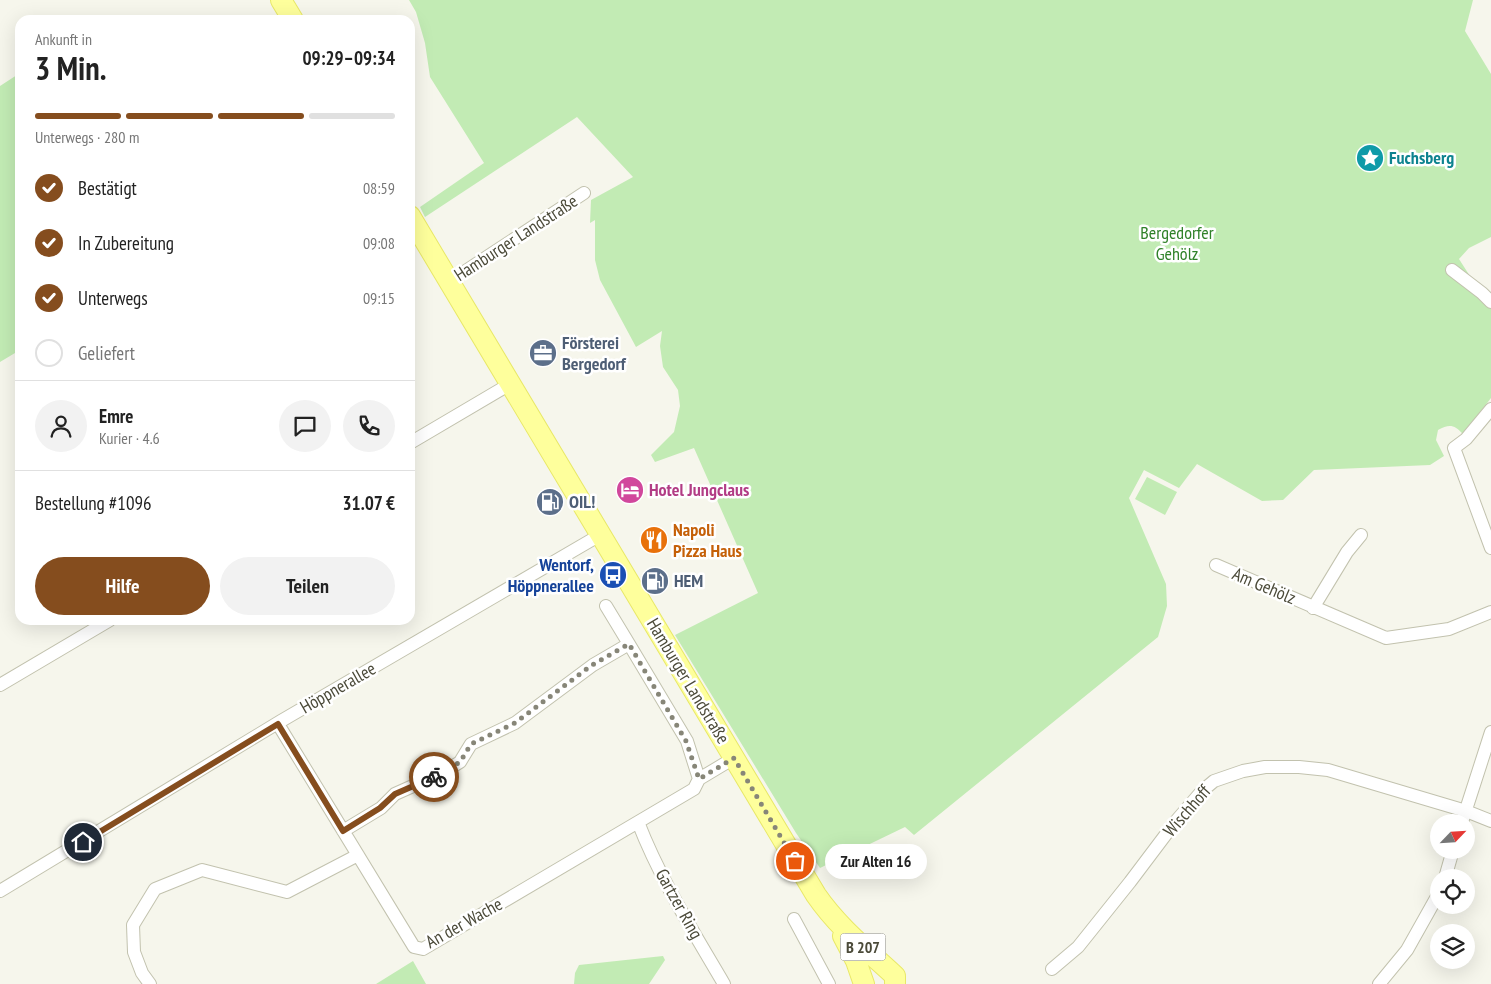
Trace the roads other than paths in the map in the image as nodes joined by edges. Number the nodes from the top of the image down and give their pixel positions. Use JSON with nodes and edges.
{"nodes":[{"id":1,"x":281,"y":0,"type":"edge"},
{"id":2,"x":290,"y":15,"type":"edge"},
{"id":3,"x":584,"y":194,"type":"dead end"},
{"id":4,"x":415,"y":224,"type":"edge"},
{"id":5,"x":1452,"y":270,"type":"dead end"},
{"id":6,"x":449,"y":282,"type":"junction"},
{"id":7,"x":1491,"y":302,"type":"edge"},
{"id":8,"x":510,"y":384,"type":"junction"},
{"id":9,"x":1491,"y":409,"type":"edge"},
{"id":10,"x":415,"y":440,"type":"edge"},
{"id":11,"x":600,"y":535,"type":"junction"},
{"id":12,"x":1361,"y":535,"type":"dead end"},
{"id":13,"x":1491,"y":548,"type":"edge"},
{"id":14,"x":1216,"y":565,"type":"dead end"},
{"id":15,"x":606,"y":606,"type":"dead end"},
{"id":16,"x":1313,"y":608,"type":"junction"},
{"id":17,"x":1491,"y":612,"type":"edge"},
{"id":18,"x":102,"y":625,"type":"edge"},
{"id":19,"x":629,"y":644,"type":"junction"},
{"id":20,"x":0,"y":685,"type":"edge"},
{"id":21,"x":278,"y":724,"type":"junction"},
{"id":22,"x":1491,"y":732,"type":"edge"},
{"id":23,"x":734,"y":758,"type":"junction"},
{"id":24,"x":699,"y":779,"type":"junction"},
{"id":25,"x":1455,"y":814,"type":"edge"},
{"id":26,"x":1465,"y":814,"type":"edge"},
{"id":27,"x":1475,"y":819,"type":"edge"},
{"id":28,"x":1491,"y":821,"type":"edge"},
{"id":29,"x":638,"y":822,"type":"junction"},
{"id":30,"x":343,"y":831,"type":"junction"},
{"id":31,"x":358,"y":855,"type":"junction"},
{"id":32,"x":0,"y":891,"type":"edge"},
{"id":33,"x":1430,"y":910,"type":"edge"},
{"id":34,"x":832,"y":917,"type":"junction"},
{"id":35,"x":794,"y":919,"type":"dead end"},
{"id":36,"x":1052,"y":969,"type":"dead end"},
{"id":37,"x":897,"y":980,"type":"edge"},
{"id":38,"x":150,"y":984,"type":"edge"},
{"id":39,"x":724,"y":984,"type":"edge"},
{"id":40,"x":829,"y":984,"type":"edge"},
{"id":41,"x":864,"y":984,"type":"edge"},
{"id":42,"x":876,"y":984,"type":"edge"},
{"id":43,"x":1380,"y":984,"type":"edge"}],
"edges":[{"from":1,"to":2,"type":"main road"},
{"from":3,"to":6,"type":"street","name":"Hamburger Landstraße"},
{"from":4,"to":6,"type":"main road","name":"Hamburger Landstraße","number":"B 207"},
{"from":5,"to":7,"type":"street"},
{"from":6,"to":8,"type":"main road","name":"Hamburger Landstraße","number":"B 207"},
{"from":8,"to":10,"type":"street"},
{"from":8,"to":11,"type":"main road","name":"Hamburger Landstraße","number":"B 207"},
{"from":9,"to":13,"type":"street"},
{"from":11,"to":21,"type":"street","name":"Höppnerallee"},
{"from":11,"to":23,"type":"main road","name":"Hamburger Landstraße","number":"B 207"},
{"from":12,"to":16,"type":"street","name":"Am Gehölz"},
{"from":14,"to":16,"type":"street","name":"Am Gehölz"},
{"from":15,"to":19,"type":"street"},
{"from":16,"to":17,"type":"street","name":"Am Gehölz"},
{"from":18,"to":20,"type":"street"},
{"from":19,"to":24,"type":"street"},
{"from":19,"to":30,"type":"street"},
{"from":21,"to":30,"type":"street","name":"An der Wache"},
{"from":21,"to":32,"type":"street","name":"Höppnerallee"},
{"from":22,"to":26,"type":"street"},
{"from":23,"to":24,"type":"street","name":"An der Wache"},
{"from":23,"to":34,"type":"main road","name":"Hamburger Landstraße","number":"B 207"},
{"from":24,"to":29,"type":"street","name":"An der Wache"},
{"from":25,"to":36,"type":"street","name":"Wischhoff"},
{"from":27,"to":28,"type":"street","name":"Wischhoff"},
{"from":29,"to":31,"type":"street","name":"An der Wache"},
{"from":29,"to":39,"type":"street","name":"Gartzer Ring"},
{"from":30,"to":31,"type":"street","name":"An der Wache"},
{"from":31,"to":38,"type":"street"},
{"from":33,"to":43,"type":"street"},
{"from":34,"to":37,"type":"main road","name":"Hamburger Landstraße","number":"B 207"},
{"from":34,"to":41,"type":"main road","number":"B 207"},
{"from":35,"to":40,"type":"street"},
{"from":37,"to":42,"type":"main road","number":"B 207"}]}
